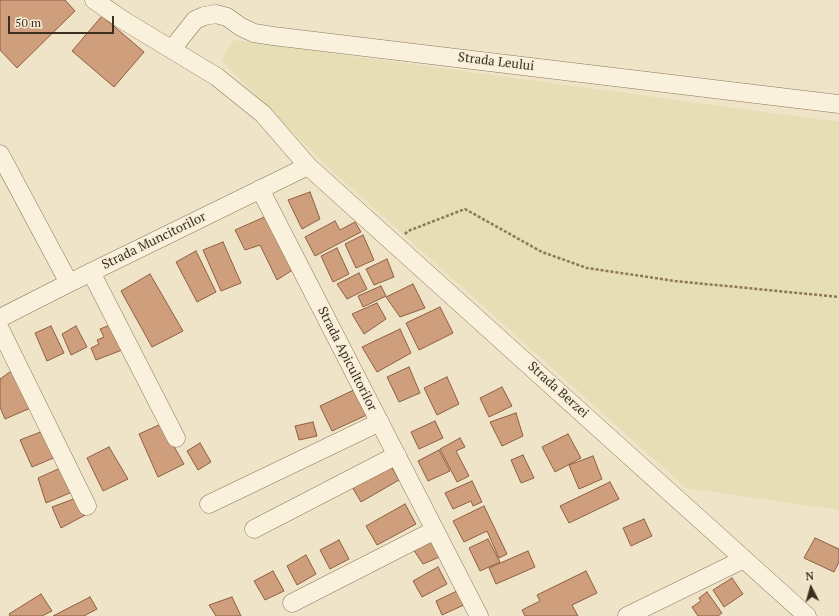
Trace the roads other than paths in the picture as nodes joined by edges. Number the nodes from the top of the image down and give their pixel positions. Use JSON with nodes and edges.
{"nodes":[{"id":1,"x":94,"y":0,"type":"edge"},
{"id":2,"x":172,"y":49,"type":"junction"},
{"id":3,"x":839,"y":104,"type":"edge"},
{"id":4,"x":0,"y":154,"type":"edge"},
{"id":5,"x":308,"y":166,"type":"junction"},
{"id":6,"x":260,"y":189,"type":"junction"},
{"id":7,"x":92,"y":272,"type":"junction"},
{"id":8,"x":69,"y":283,"type":"junction"},
{"id":9,"x":0,"y":318,"type":"edge"},
{"id":10,"x":0,"y":328,"type":"edge"},
{"id":11,"x":380,"y":422,"type":"junction"},
{"id":12,"x":176,"y":438,"type":"dead end"},
{"id":13,"x":397,"y":456,"type":"junction"},
{"id":14,"x":209,"y":504,"type":"dead end"},
{"id":15,"x":87,"y":506,"type":"dead end"},
{"id":16,"x":254,"y":529,"type":"dead end"},
{"id":17,"x":435,"y":530,"type":"junction"},
{"id":18,"x":744,"y":559,"type":"junction"},
{"id":19,"x":292,"y":603,"type":"dead end"},
{"id":20,"x":649,"y":611,"type":"edge"},
{"id":21,"x":479,"y":616,"type":"edge"},
{"id":22,"x":627,"y":616,"type":"edge"},
{"id":23,"x":807,"y":616,"type":"edge"}],
"edges":[{"from":1,"to":2,"type":"street"},
{"from":2,"to":3,"type":"street","name":"Strada Leului"},
{"from":2,"to":5,"type":"street"},
{"from":4,"to":8,"type":"street"},
{"from":5,"to":6,"type":"street","name":"Strada Muncitorilor"},
{"from":5,"to":18,"type":"street","name":"Strada Berzei"},
{"from":6,"to":7,"type":"street","name":"Strada Muncitorilor"},
{"from":6,"to":11,"type":"street","name":"Strada Apicultorilor"},
{"from":7,"to":8,"type":"street","name":"Strada Muncitorilor"},
{"from":7,"to":12,"type":"street"},
{"from":8,"to":9,"type":"street","name":"Strada Muncitorilor"},
{"from":10,"to":15,"type":"street"},
{"from":11,"to":13,"type":"street","name":"Strada Apicultorilor"},
{"from":11,"to":14,"type":"street"},
{"from":13,"to":16,"type":"street"},
{"from":13,"to":17,"type":"street","name":"Strada Apicultorilor"},
{"from":17,"to":19,"type":"street"},
{"from":17,"to":21,"type":"street","name":"Strada Apicultorilor"},
{"from":18,"to":20,"type":"street"},
{"from":18,"to":23,"type":"street","name":"Strada Berzei"},
{"from":20,"to":22,"type":"street"}]}
